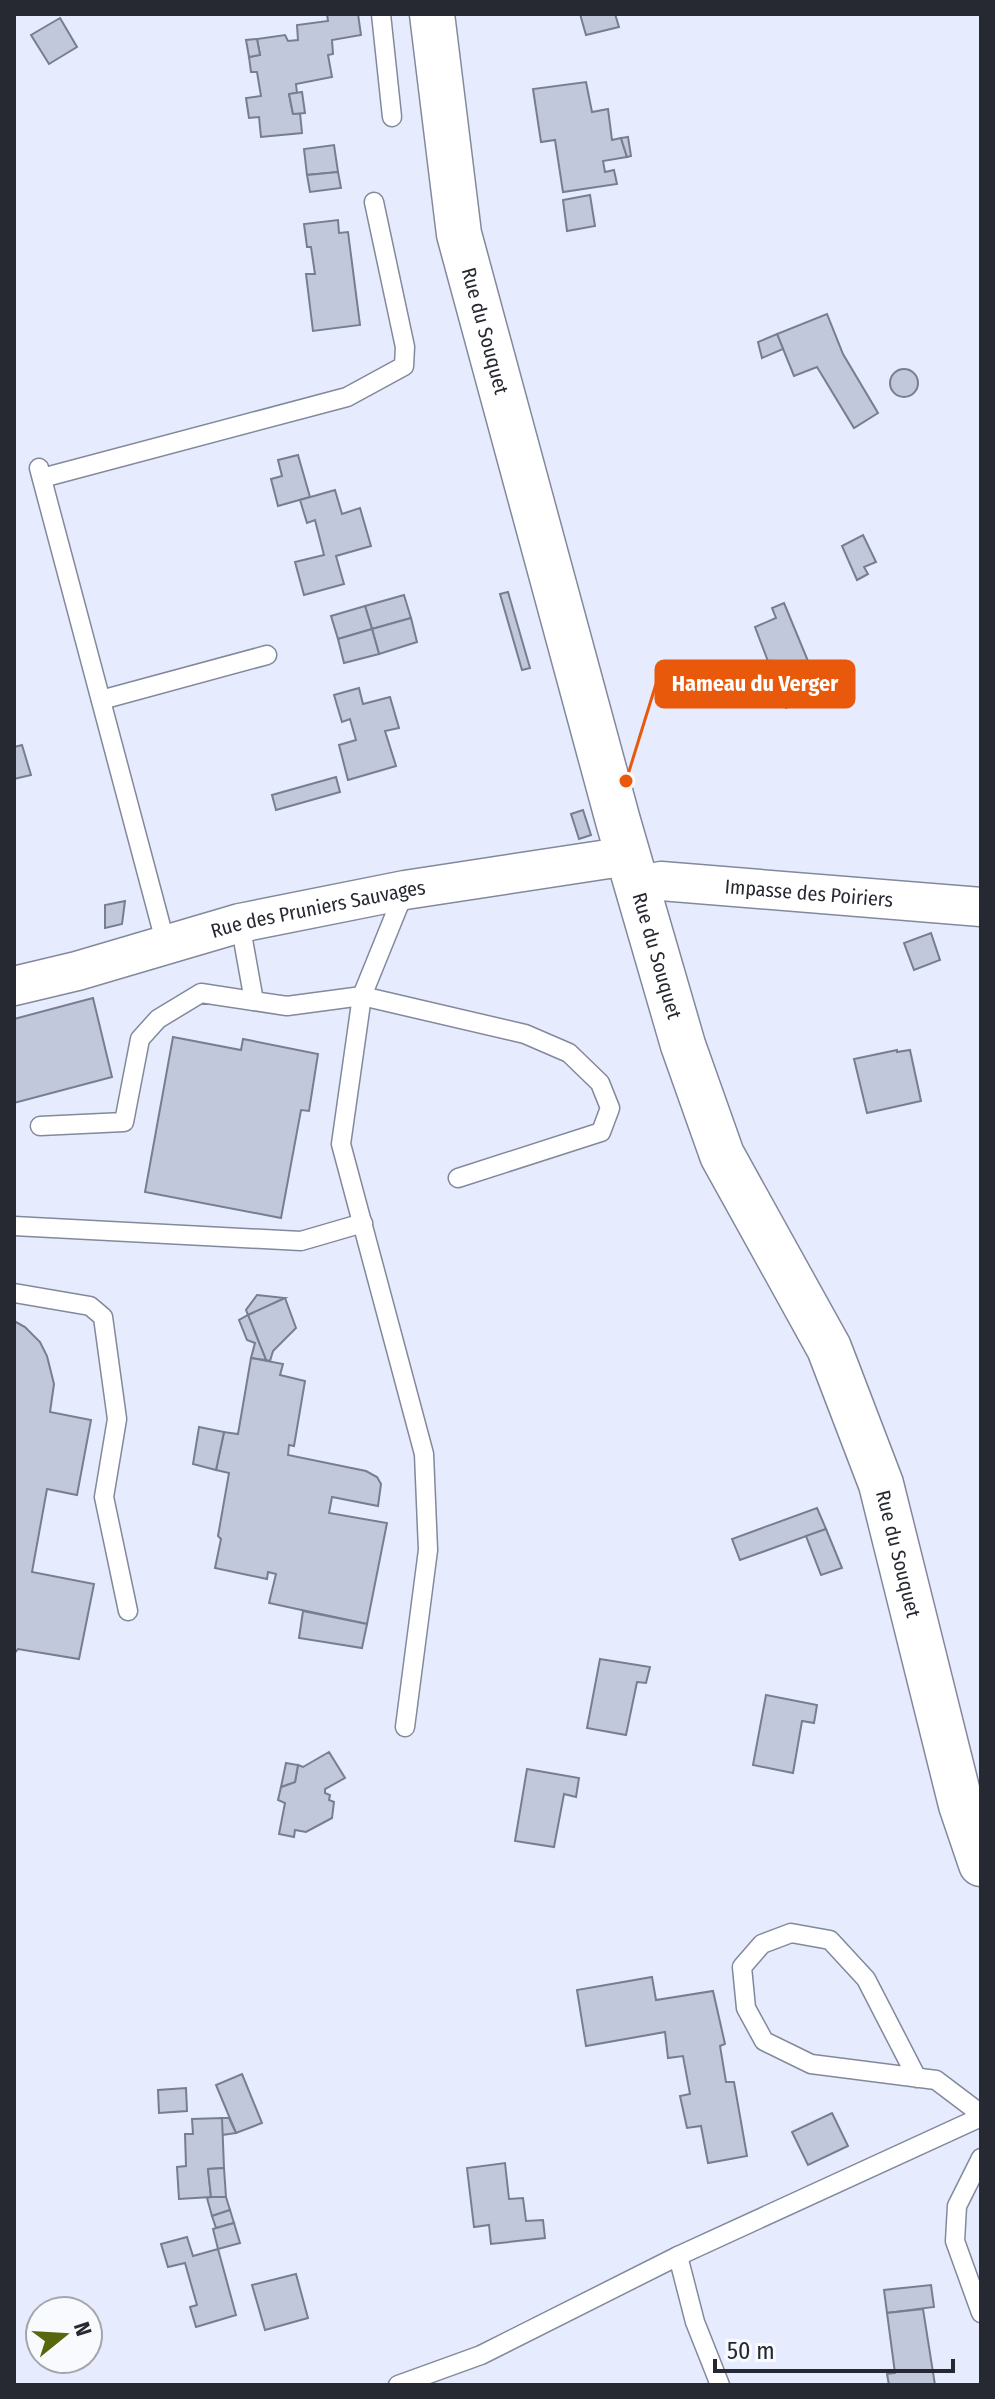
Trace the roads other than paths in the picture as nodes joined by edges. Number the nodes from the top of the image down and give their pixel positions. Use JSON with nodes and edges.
{"nodes":[{"id":1,"x":381,"y":14,"type":"edge"},
{"id":2,"x":432,"y":14,"type":"edge"},
{"id":3,"x":392,"y":117,"type":"dead end"},
{"id":4,"x":374,"y":202,"type":"dead end"},
{"id":5,"x":267,"y":655,"type":"dead end"},
{"id":6,"x":101,"y":700,"type":"junction"},
{"id":7,"x":632,"y":871,"type":"junction"},
{"id":8,"x":405,"y":890,"type":"junction"},
{"id":9,"x":981,"y":907,"type":"edge"},
{"id":10,"x":240,"y":923,"type":"junction"},
{"id":11,"x":166,"y":945,"type":"junction"},
{"id":12,"x":14,"y":986,"type":"edge"},
{"id":13,"x":362,"y":996,"type":"junction"},
{"id":14,"x":254,"y":1001,"type":"junction"},
{"id":15,"x":40,"y":1126,"type":"dead end"},
{"id":16,"x":458,"y":1178,"type":"dead end"},
{"id":17,"x":363,"y":1223,"type":"junction"},
{"id":18,"x":14,"y":1226,"type":"edge"},
{"id":19,"x":14,"y":1293,"type":"edge"},
{"id":20,"x":128,"y":1611,"type":"dead end"},
{"id":21,"x":405,"y":1727,"type":"dead end"},
{"id":22,"x":981,"y":1864,"type":"edge"},
{"id":23,"x":917,"y":2078,"type":"junction"},
{"id":24,"x":981,"y":2116,"type":"edge"},
{"id":25,"x":981,"y":2158,"type":"edge"},
{"id":26,"x":678,"y":2256,"type":"junction"},
{"id":27,"x":981,"y":2313,"type":"edge"},
{"id":28,"x":398,"y":2385,"type":"edge"},
{"id":29,"x":720,"y":2385,"type":"edge"}],
"edges":[{"from":1,"to":3,"type":"lane"},
{"from":2,"to":7,"type":"street","name":"Rue du Souquet"},
{"from":4,"to":6,"type":"lane"},
{"from":5,"to":6,"type":"lane"},
{"from":6,"to":11,"type":"lane"},
{"from":7,"to":8,"type":"street","name":"Rue des Pruniers Sauvages"},
{"from":7,"to":9,"type":"street","name":"Impasse des Poiriers"},
{"from":7,"to":22,"type":"street","name":"Rue du Souquet"},
{"from":8,"to":10,"type":"street","name":"Rue des Pruniers Sauvages"},
{"from":8,"to":13,"type":"lane"},
{"from":10,"to":11,"type":"street","name":"Rue des Pruniers Sauvages"},
{"from":10,"to":14,"type":"lane"},
{"from":11,"to":12,"type":"street","name":"Rue des Pruniers Sauvages"},
{"from":13,"to":14,"type":"lane"},
{"from":13,"to":16,"type":"lane"},
{"from":13,"to":17,"type":"lane"},
{"from":14,"to":15,"type":"lane"},
{"from":17,"to":18,"type":"lane"},
{"from":17,"to":21,"type":"lane"},
{"from":19,"to":20,"type":"lane"},
{"from":23,"to":23,"type":"lane"},
{"from":23,"to":24,"type":"lane"},
{"from":24,"to":26,"type":"lane"},
{"from":25,"to":27,"type":"lane"},
{"from":26,"to":28,"type":"lane"},
{"from":26,"to":29,"type":"lane"}]}
